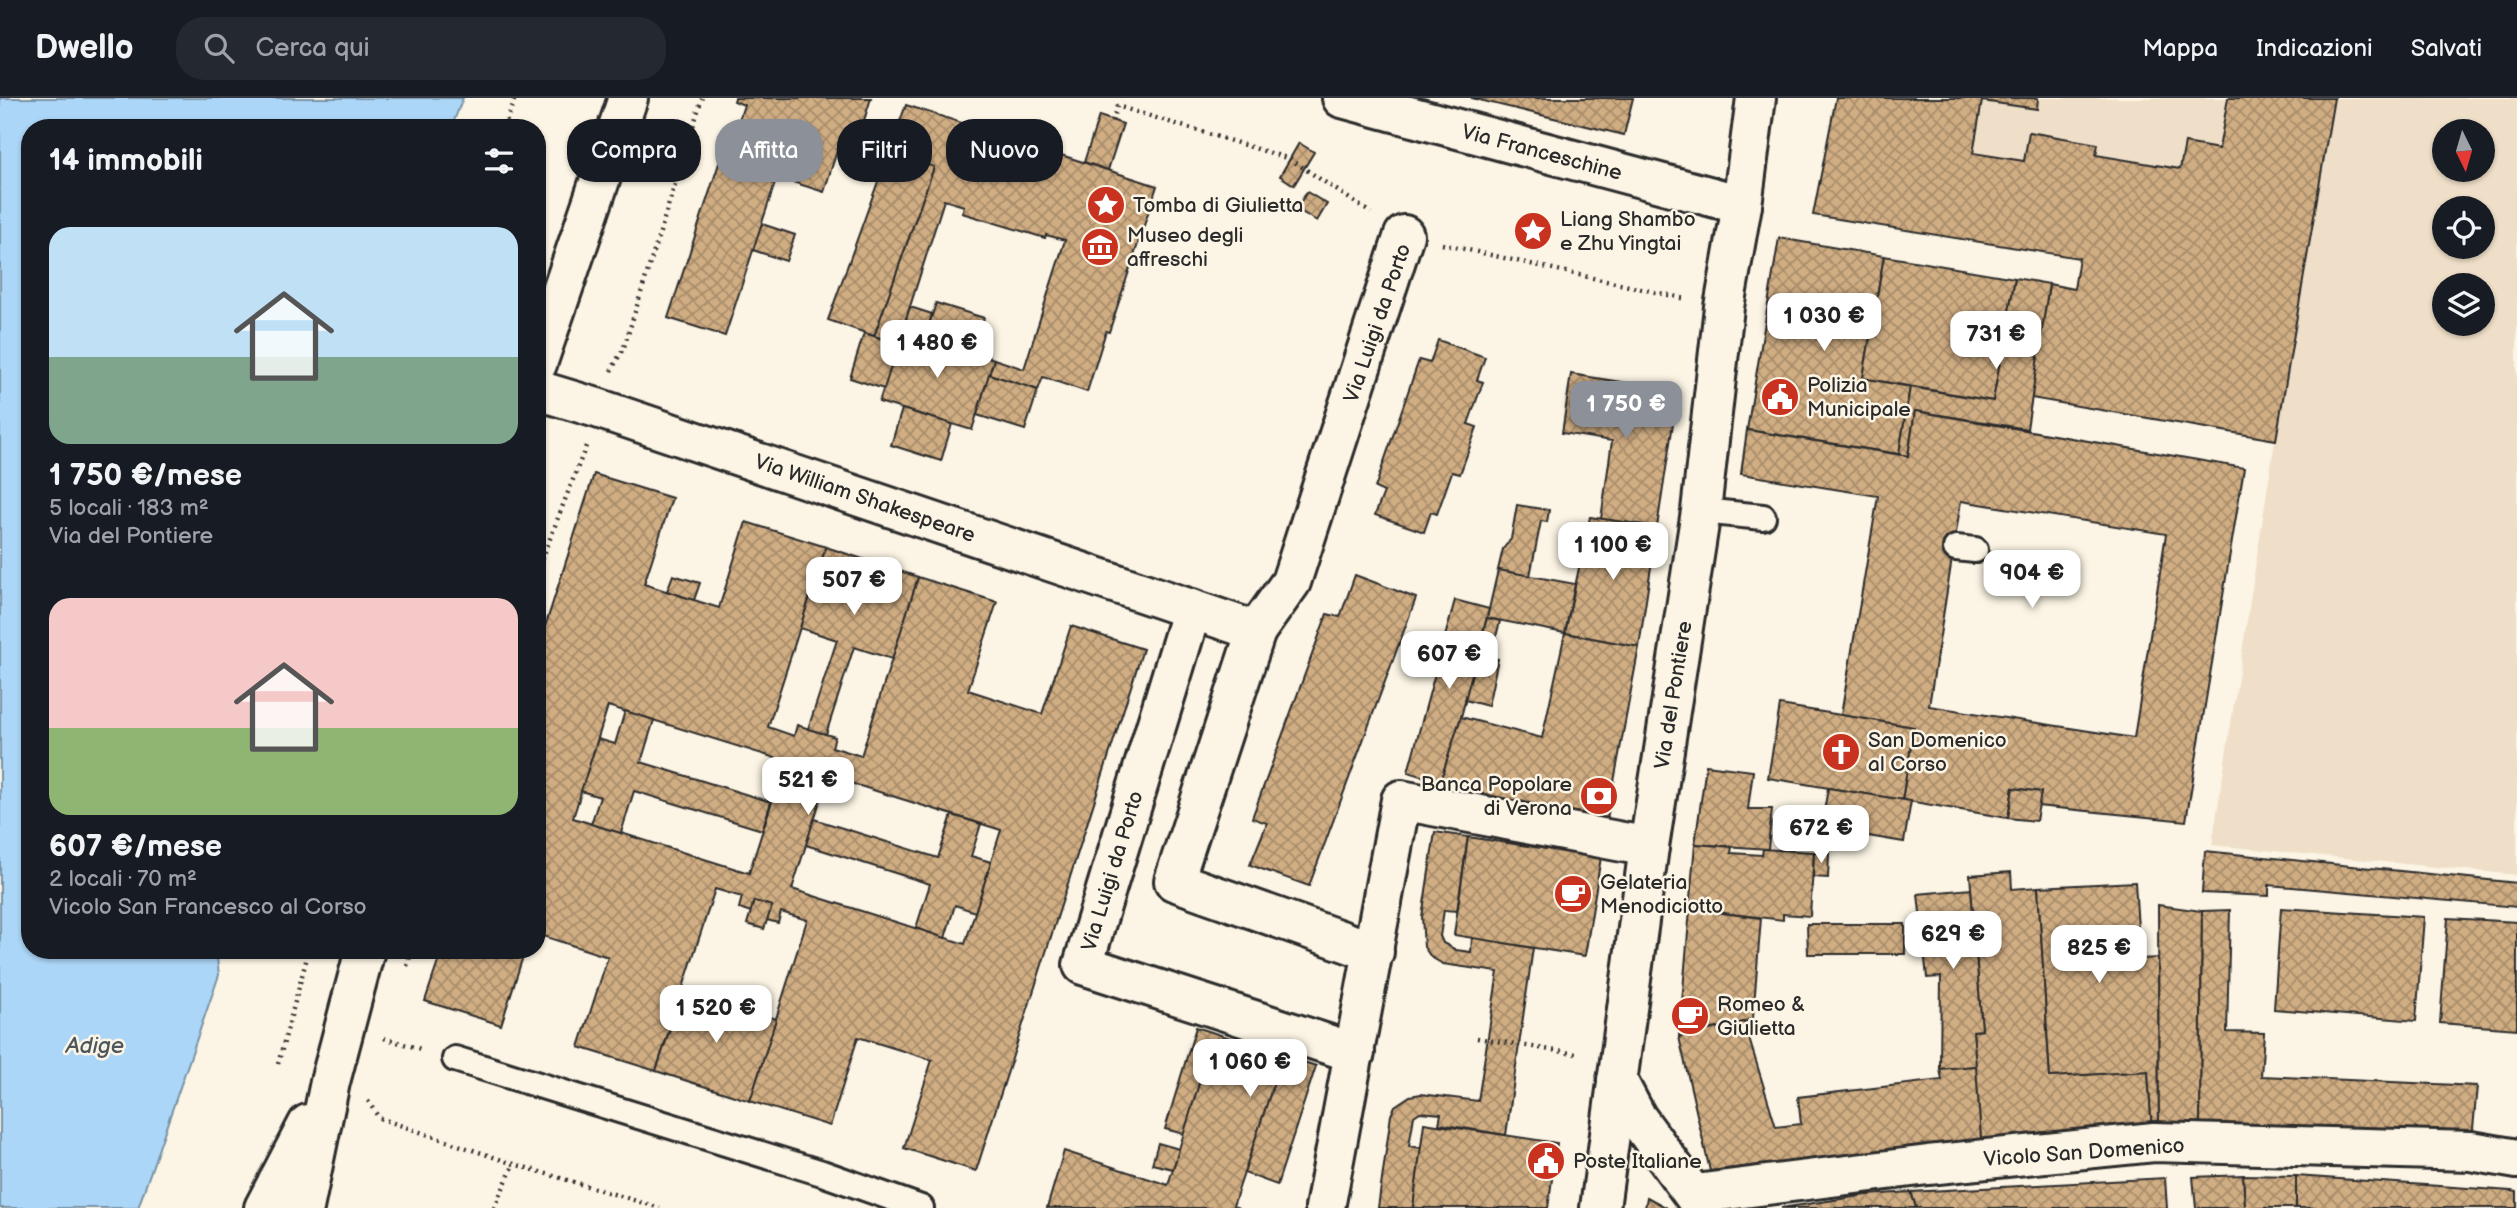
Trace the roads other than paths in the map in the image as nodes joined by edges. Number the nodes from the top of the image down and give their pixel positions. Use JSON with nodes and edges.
{"nodes":[{"id":1,"x":628,"y":98,"type":"edge"},
{"id":2,"x":1342,"y":98,"type":"edge"},
{"id":3,"x":1756,"y":98,"type":"edge"},
{"id":4,"x":1742,"y":205,"type":"junction"},
{"id":5,"x":1404,"y":235,"type":"road end"},
{"id":6,"x":546,"y":338,"type":"edge"},
{"id":7,"x":546,"y":393,"type":"edge"},
{"id":8,"x":1702,"y":511,"type":"junction"},
{"id":9,"x":1763,"y":517,"type":"dead end"},
{"id":10,"x":1192,"y":609,"type":"junction"},
{"id":11,"x":1256,"y":631,"type":"junction"},
{"id":12,"x":1649,"y":847,"type":"junction"},
{"id":13,"x":1374,"y":952,"type":"junction"},
{"id":14,"x":363,"y":959,"type":"edge"},
{"id":15,"x":1355,"y":1053,"type":"junction"},
{"id":16,"x":455,"y":1059,"type":"road end"},
{"id":17,"x":1617,"y":1080,"type":"junction"},
{"id":18,"x":330,"y":1082,"type":"junction"},
{"id":19,"x":2517,"y":1159,"type":"edge"},
{"id":20,"x":1699,"y":1201,"type":"edge"},
{"id":21,"x":264,"y":1208,"type":"edge"},
{"id":22,"x":304,"y":1208,"type":"edge"},
{"id":23,"x":920,"y":1208,"type":"edge"},
{"id":24,"x":1325,"y":1208,"type":"edge"},
{"id":25,"x":1600,"y":1208,"type":"edge"}],
"edges":[{"from":1,"to":6,"type":"street"},
{"from":2,"to":4,"type":"street","name":"Via Franceschine"},
{"from":3,"to":4,"type":"street","name":"Via del Pontiere"},
{"from":4,"to":8,"type":"street","name":"Via del Pontiere"},
{"from":5,"to":11,"type":"street","name":"Via Luigi da Porto"},
{"from":7,"to":10,"type":"street","name":"Via William Shakespeare"},
{"from":8,"to":9,"type":"lane"},
{"from":8,"to":12,"type":"street","name":"Via del Pontiere"},
{"from":10,"to":11,"type":"street"},
{"from":10,"to":15,"type":"street","name":"Via Luigi da Porto"},
{"from":11,"to":13,"type":"street","name":"Via Luigi da Porto"},
{"from":12,"to":13,"type":"street"},
{"from":12,"to":17,"type":"street","name":"Via del Pontiere"},
{"from":13,"to":15,"type":"street"},
{"from":14,"to":18,"type":"street"},
{"from":15,"to":24,"type":"street"},
{"from":16,"to":23,"type":"lane"},
{"from":17,"to":20,"type":"street"},
{"from":17,"to":25,"type":"street","name":"Via del Pontiere"},
{"from":18,"to":21,"type":"street"},
{"from":18,"to":22,"type":"street"},
{"from":19,"to":20,"type":"street","name":"Vicolo San Domenico"}]}
